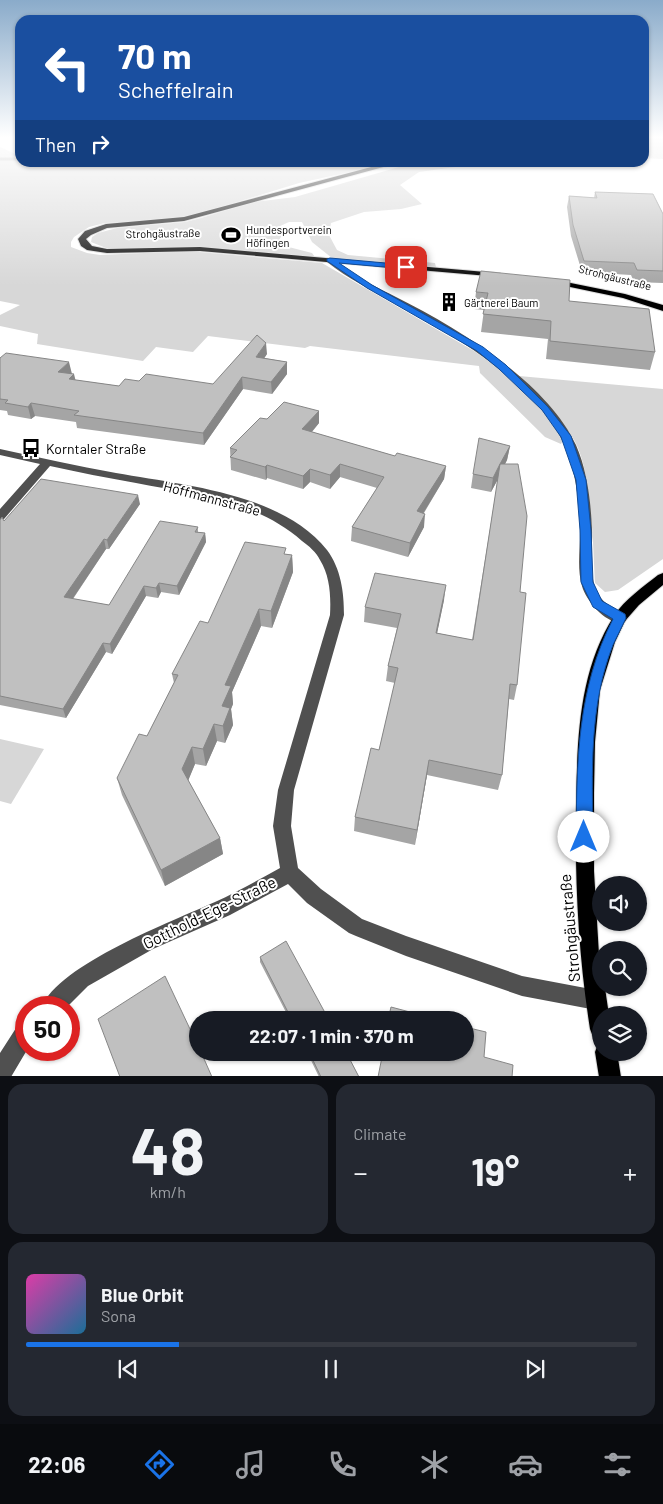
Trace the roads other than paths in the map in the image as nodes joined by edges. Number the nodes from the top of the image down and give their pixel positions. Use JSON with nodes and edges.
{"nodes":[{"id":1,"x":309,"y":186,"type":"edge"},
{"id":2,"x":330,"y":260,"type":"junction"},
{"id":3,"x":506,"y":276,"type":"edge"},
{"id":4,"x":544,"y":280,"type":"edge"},
{"id":5,"x":663,"y":308,"type":"edge"},
{"id":6,"x":0,"y":452,"type":"edge"},
{"id":7,"x":47,"y":463,"type":"junction"},
{"id":8,"x":0,"y":516,"type":"edge"},
{"id":9,"x":663,"y":578,"type":"edge"},
{"id":10,"x":620,"y":618,"type":"junction"},
{"id":11,"x":290,"y":873,"type":"junction"},
{"id":12,"x":63,"y":996,"type":"edge"},
{"id":13,"x":596,"y":1000,"type":"junction"},
{"id":14,"x":597,"y":1006,"type":"edge"},
{"id":15,"x":15,"y":1050,"type":"edge"},
{"id":16,"x":608,"y":1061,"type":"edge"},
{"id":17,"x":0,"y":1073,"type":"edge"},
{"id":18,"x":610,"y":1076,"type":"edge"}],
"edges":[{"from":1,"to":2,"type":"main road","name":"Strohgäustraße"},
{"from":2,"to":3,"type":"main road","name":"Strohgäustraße"},
{"from":2,"to":10,"type":"street"},
{"from":4,"to":5,"type":"main road","name":"Strohgäustraße"},
{"from":6,"to":7,"type":"street","name":"Hoffmannstraße"},
{"from":7,"to":8,"type":"street"},
{"from":7,"to":11,"type":"street","name":"Hoffmannstraße"},
{"from":9,"to":10,"type":"main road","name":"Strohgäustraße"},
{"from":10,"to":13,"type":"main road","name":"Strohgäustraße"},
{"from":11,"to":12,"type":"street","name":"Gotthold-Ege-Straße"},
{"from":11,"to":13,"type":"street","name":"Gotthold-Ege-Straße"},
{"from":13,"to":14,"type":"main road","name":"Strohgäustraße"},
{"from":15,"to":17,"type":"street"},
{"from":16,"to":18,"type":"main road"}]}
